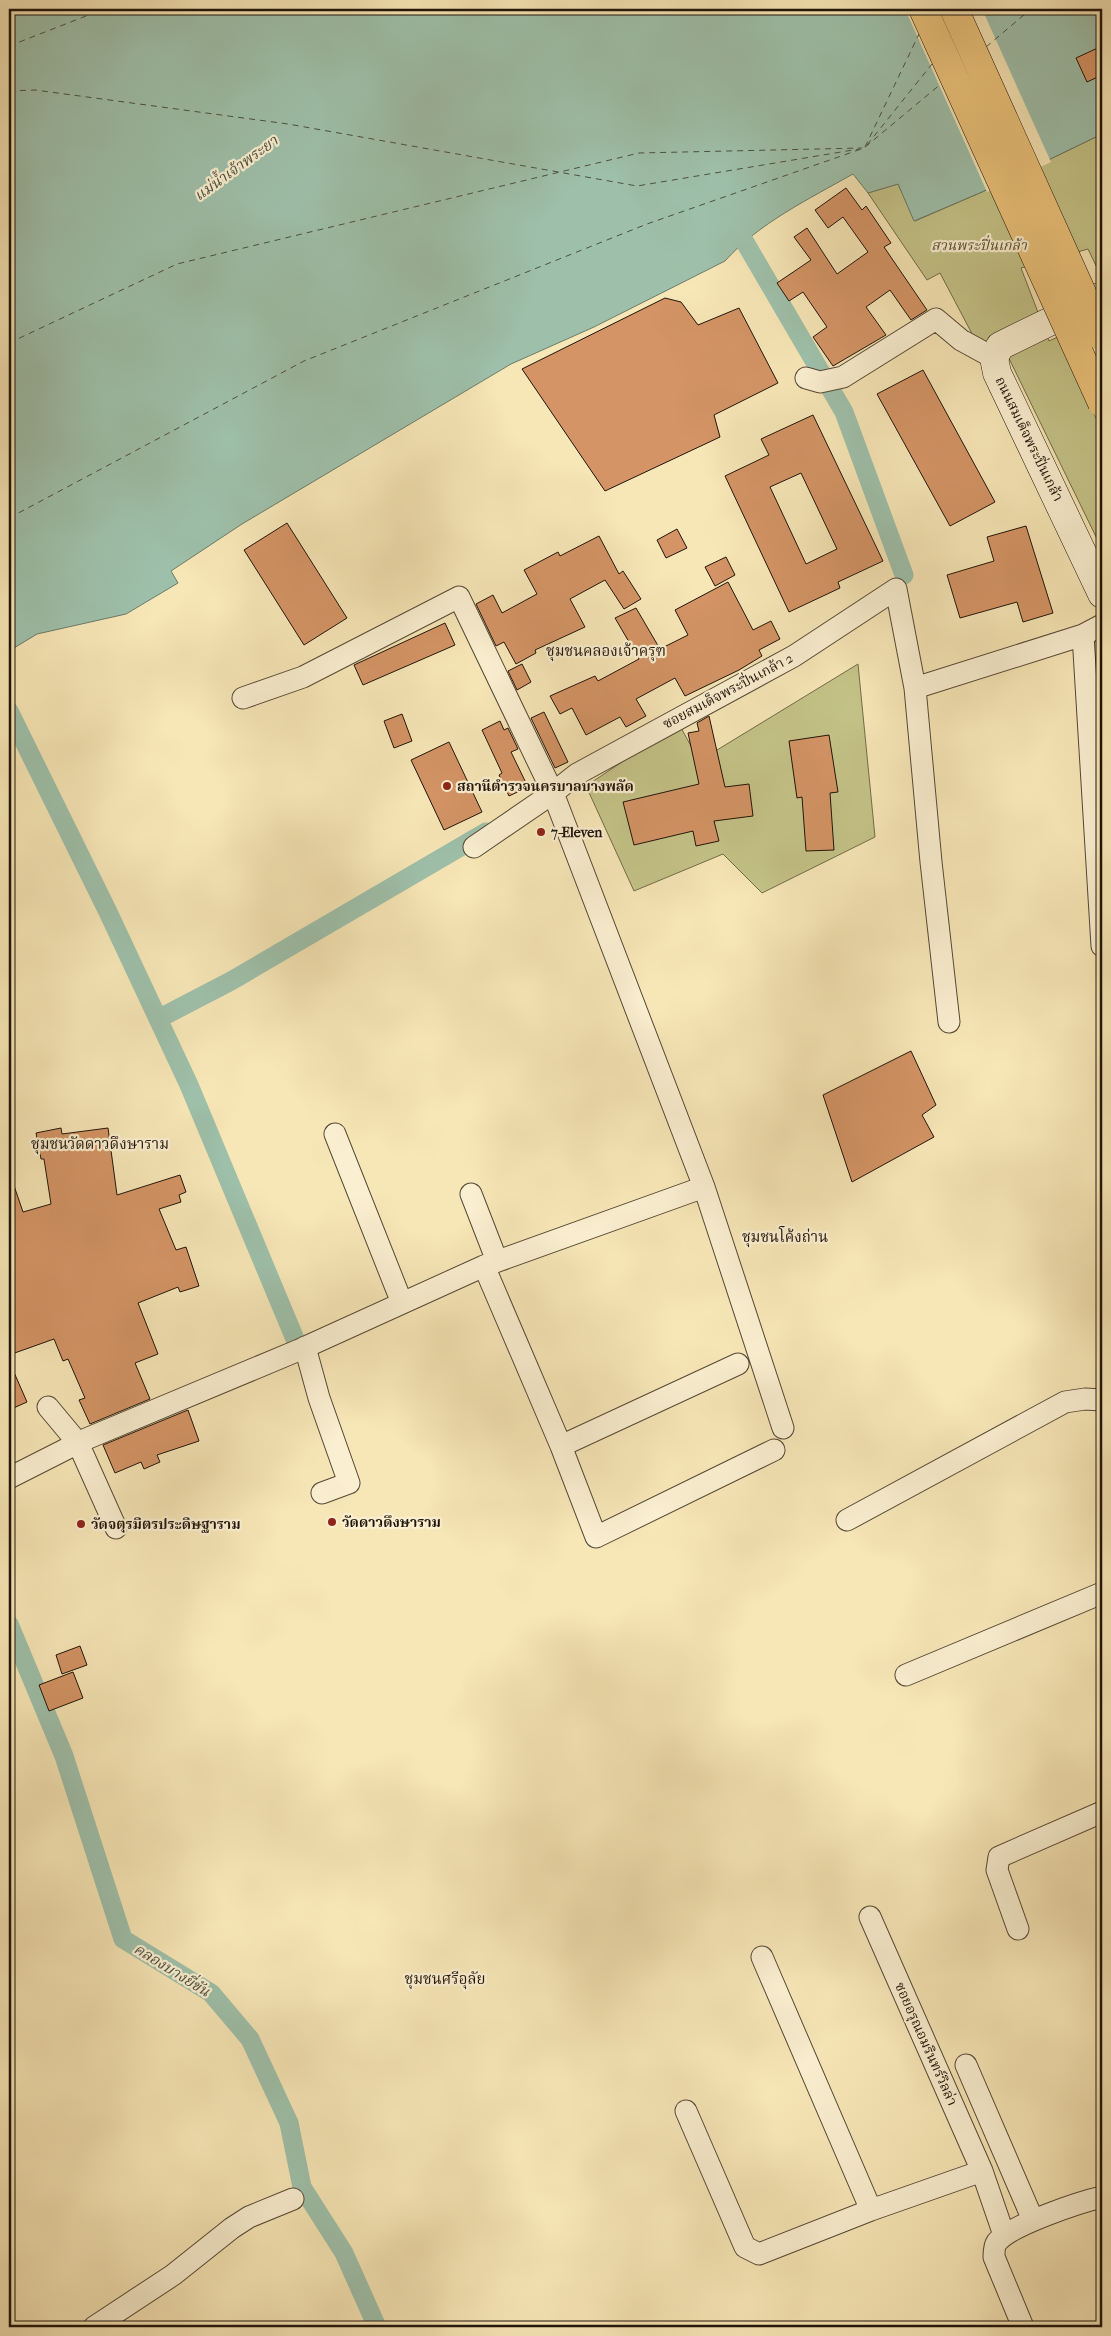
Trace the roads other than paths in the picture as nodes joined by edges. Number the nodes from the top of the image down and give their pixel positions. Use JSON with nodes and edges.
{"nodes":[{"id":1,"x":923,"y":9,"type":"edge"},
{"id":2,"x":954,"y":9,"type":"edge"},
{"id":3,"x":1102,"y":296,"type":"edge"},
{"id":4,"x":1102,"y":337,"type":"edge"},
{"id":5,"x":994,"y":358,"type":"junction"},
{"id":6,"x":806,"y":378,"type":"dead end"},
{"id":7,"x":1102,"y":403,"type":"edge"},
{"id":8,"x":1102,"y":594,"type":"edge"},
{"id":9,"x":1102,"y":625,"type":"edge"},
{"id":10,"x":1083,"y":635,"type":"junction"},
{"id":11,"x":915,"y":688,"type":"junction"},
{"id":12,"x":243,"y":698,"type":"dead end"},
{"id":13,"x":553,"y":793,"type":"junction"},
{"id":14,"x":474,"y":846,"type":"dead end"},
{"id":15,"x":1102,"y":946,"type":"edge"},
{"id":16,"x":949,"y":1022,"type":"dead end"},
{"id":17,"x":334,"y":1134,"type":"dead end"},
{"id":18,"x":704,"y":1187,"type":"junction"},
{"id":19,"x":471,"y":1194,"type":"dead end"},
{"id":20,"x":491,"y":1263,"type":"junction"},
{"id":21,"x":402,"y":1303,"type":"junction"},
{"id":22,"x":305,"y":1347,"type":"junction"},
{"id":23,"x":738,"y":1364,"type":"dead end"},
{"id":24,"x":1102,"y":1400,"type":"edge"},
{"id":25,"x":48,"y":1407,"type":"dead end"},
{"id":26,"x":783,"y":1428,"type":"dead end"},
{"id":27,"x":78,"y":1443,"type":"junction"},
{"id":28,"x":561,"y":1446,"type":"junction"},
{"id":29,"x":774,"y":1450,"type":"dead end"},
{"id":30,"x":9,"y":1478,"type":"edge"},
{"id":31,"x":322,"y":1493,"type":"dead end"},
{"id":32,"x":847,"y":1520,"type":"dead end"},
{"id":33,"x":116,"y":1528,"type":"dead end"},
{"id":34,"x":1102,"y":1593,"type":"edge"},
{"id":35,"x":906,"y":1676,"type":"dead end"},
{"id":36,"x":1102,"y":1812,"type":"edge"},
{"id":37,"x":870,"y":1917,"type":"dead end"},
{"id":38,"x":1018,"y":1929,"type":"dead end"},
{"id":39,"x":762,"y":1957,"type":"dead end"},
{"id":40,"x":966,"y":2065,"type":"dead end"},
{"id":41,"x":686,"y":2111,"type":"dead end"},
{"id":42,"x":982,"y":2171,"type":"junction"},
{"id":43,"x":1102,"y":2197,"type":"edge"},
{"id":44,"x":293,"y":2199,"type":"dead end"},
{"id":45,"x":871,"y":2210,"type":"junction"},
{"id":46,"x":1033,"y":2220,"type":"junction"},
{"id":47,"x":1004,"y":2235,"type":"junction"},
{"id":48,"x":94,"y":2327,"type":"edge"},
{"id":49,"x":1022,"y":2327,"type":"edge"}],
"edges":[{"from":1,"to":7,"type":"main road","bridge":true},
{"from":2,"to":4,"type":"main road","bridge":true},
{"from":3,"to":5,"type":"main road","name":"ถนนสมเด็จพระปิ่นเกล้า"},
{"from":5,"to":6,"type":"street"},
{"from":5,"to":8,"type":"main road","name":"ถนนสมเด็จพระปิ่นเกล้า"},
{"from":9,"to":10,"type":"street"},
{"from":10,"to":11,"type":"street"},
{"from":10,"to":15,"type":"street"},
{"from":11,"to":13,"type":"street","name":"ซอยสมเด็จพระปิ่นเกล้า 2"},
{"from":11,"to":16,"type":"street","name":"ซอยสมเด็จพระปิ่นเกล้า 2"},
{"from":12,"to":13,"type":"street"},
{"from":13,"to":14,"type":"street","name":"ซอยสมเด็จพระปิ่นเกล้า 2"},
{"from":13,"to":18,"type":"street"},
{"from":17,"to":21,"type":"street"},
{"from":18,"to":20,"type":"street"},
{"from":18,"to":26,"type":"street"},
{"from":19,"to":20,"type":"street"},
{"from":20,"to":21,"type":"street"},
{"from":20,"to":28,"type":"street"},
{"from":21,"to":22,"type":"street"},
{"from":22,"to":27,"type":"street"},
{"from":22,"to":31,"type":"street"},
{"from":23,"to":28,"type":"street"},
{"from":24,"to":32,"type":"street"},
{"from":25,"to":27,"type":"street"},
{"from":27,"to":30,"type":"street"},
{"from":27,"to":33,"type":"street"},
{"from":28,"to":29,"type":"street"},
{"from":34,"to":35,"type":"street"},
{"from":36,"to":38,"type":"street"},
{"from":37,"to":42,"type":"street","name":"ซอยอรุณอมรินทร์วิลล่า"},
{"from":39,"to":45,"type":"street"},
{"from":40,"to":46,"type":"street"},
{"from":41,"to":45,"type":"street"},
{"from":42,"to":45,"type":"street"},
{"from":42,"to":47,"type":"street","name":"ซอยอรุณอมรินทร์วิลล่า"},
{"from":43,"to":46,"type":"street"},
{"from":44,"to":48,"type":"street"},
{"from":46,"to":47,"type":"street"},
{"from":47,"to":49,"type":"street"}]}
